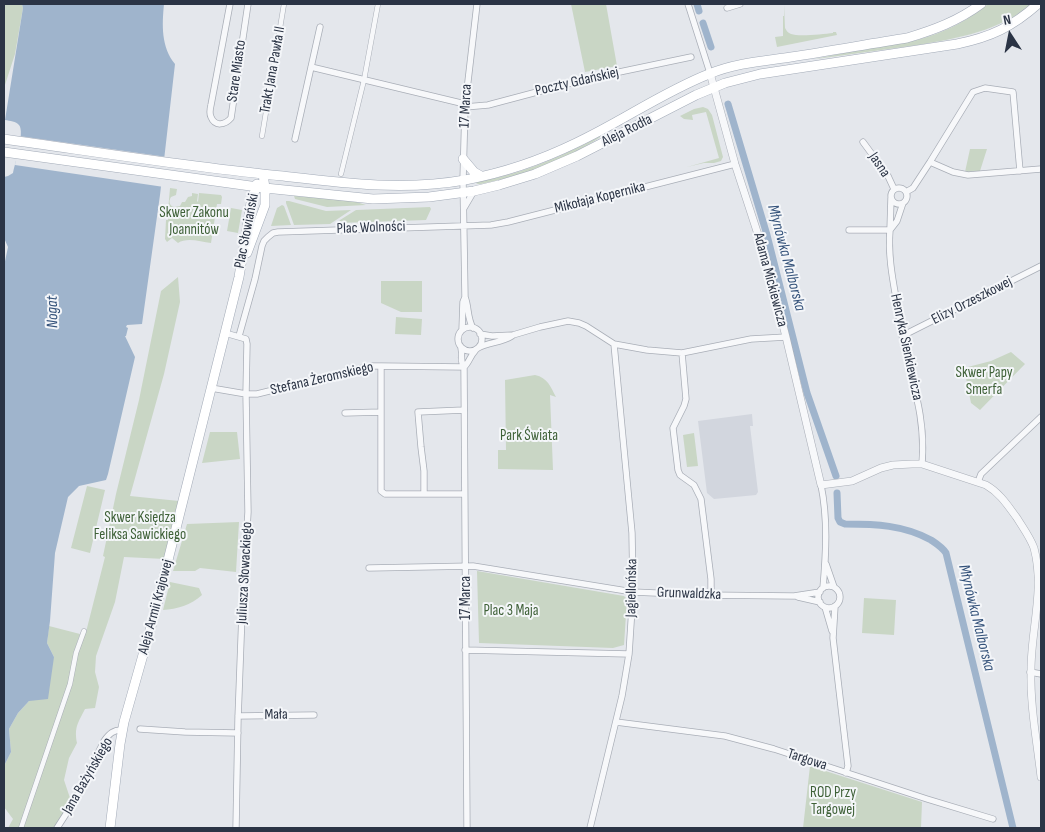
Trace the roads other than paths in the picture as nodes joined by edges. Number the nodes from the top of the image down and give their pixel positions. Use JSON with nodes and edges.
{"nodes":[{"id":1,"x":230,"y":4,"type":"edge"},
{"id":2,"x":248,"y":4,"type":"edge"},
{"id":3,"x":284,"y":4,"type":"edge"},
{"id":4,"x":378,"y":4,"type":"edge"},
{"id":5,"x":477,"y":4,"type":"edge"},
{"id":6,"x":688,"y":4,"type":"edge"},
{"id":7,"x":740,"y":4,"type":"edge"},
{"id":8,"x":981,"y":4,"type":"edge"},
{"id":9,"x":727,"y":8,"type":"dead end"},
{"id":10,"x":1037,"y":8,"type":"edge"},
{"id":11,"x":320,"y":27,"type":"dead end"},
{"id":12,"x":690,"y":56,"type":"dead end"},
{"id":13,"x":311,"y":67,"type":"junction"},
{"id":14,"x":710,"y":74,"type":"junction"},
{"id":15,"x":364,"y":80,"type":"junction"},
{"id":16,"x":714,"y":88,"type":"junction"},
{"id":17,"x":465,"y":105,"type":"junction"},
{"id":18,"x":262,"y":136,"type":"dead end"},
{"id":19,"x":5,"y":139,"type":"edge"},
{"id":20,"x":295,"y":139,"type":"dead end"},
{"id":21,"x":864,"y":142,"type":"dead end"},
{"id":22,"x":4,"y":152,"type":"edge"},
{"id":23,"x":463,"y":159,"type":"junction"},
{"id":24,"x":930,"y":162,"type":"junction"},
{"id":25,"x":735,"y":164,"type":"junction"},
{"id":26,"x":1041,"y":169,"type":"edge"},
{"id":27,"x":1020,"y":171,"type":"junction"},
{"id":28,"x":263,"y":174,"type":"junction"},
{"id":29,"x":341,"y":174,"type":"dead end"},
{"id":30,"x":481,"y":176,"type":"junction"},
{"id":31,"x":463,"y":180,"type":"junction"},
{"id":32,"x":260,"y":188,"type":"junction"},
{"id":33,"x":894,"y":189,"type":"junction"},
{"id":34,"x":474,"y":191,"type":"junction"},
{"id":35,"x":463,"y":192,"type":"junction"},
{"id":36,"x":906,"y":192,"type":"junction"},
{"id":37,"x":891,"y":198,"type":"junction"},
{"id":38,"x":903,"y":203,"type":"junction"},
{"id":39,"x":464,"y":208,"type":"junction"},
{"id":40,"x":464,"y":226,"type":"junction"},
{"id":41,"x":849,"y":230,"type":"dead end"},
{"id":42,"x":890,"y":230,"type":"junction"},
{"id":43,"x":278,"y":232,"type":"joint"},
{"id":44,"x":1041,"y":267,"type":"edge"},
{"id":45,"x":239,"y":277,"type":"junction"},
{"id":46,"x":464,"y":297,"type":"junction"},
{"id":47,"x":473,"y":328,"type":"junction"},
{"id":48,"x":462,"y":330,"type":"junction"},
{"id":49,"x":226,"y":333,"type":"junction"},
{"id":50,"x":480,"y":334,"type":"junction"},
{"id":51,"x":513,"y":335,"type":"junction"},
{"id":52,"x":239,"y":336,"type":"junction"},
{"id":53,"x":902,"y":336,"type":"junction"},
{"id":54,"x":786,"y":337,"type":"junction"},
{"id":55,"x":614,"y":344,"type":"junction"},
{"id":56,"x":461,"y":348,"type":"junction"},
{"id":57,"x":477,"y":349,"type":"junction"},
{"id":58,"x":682,"y":353,"type":"junction"},
{"id":59,"x":382,"y":366,"type":"junction"},
{"id":60,"x":464,"y":367,"type":"junction"},
{"id":61,"x":211,"y":388,"type":"junction"},
{"id":62,"x":246,"y":394,"type":"junction"},
{"id":63,"x":464,"y":410,"type":"junction"},
{"id":64,"x":381,"y":412,"type":"junction"},
{"id":65,"x":345,"y":413,"type":"dead end"},
{"id":66,"x":1041,"y":417,"type":"edge"},
{"id":67,"x":922,"y":464,"type":"junction"},
{"id":68,"x":978,"y":482,"type":"junction"},
{"id":69,"x":821,"y":485,"type":"junction"},
{"id":70,"x":424,"y":494,"type":"junction"},
{"id":71,"x":464,"y":494,"type":"junction"},
{"id":72,"x":826,"y":562,"type":"junction"},
{"id":73,"x":1039,"y":564,"type":"edge"},
{"id":74,"x":466,"y":566,"type":"junction"},
{"id":75,"x":369,"y":568,"type":"dead end"},
{"id":76,"x":834,"y":587,"type":"junction"},
{"id":77,"x":821,"y":590,"type":"junction"},
{"id":78,"x":633,"y":592,"type":"junction"},
{"id":79,"x":711,"y":595,"type":"junction"},
{"id":80,"x":794,"y":596,"type":"junction"},
{"id":81,"x":822,"y":604,"type":"junction"},
{"id":82,"x":835,"y":606,"type":"junction"},
{"id":83,"x":84,"y":631,"type":"dead end"},
{"id":84,"x":833,"y":638,"type":"junction"},
{"id":85,"x":466,"y":650,"type":"junction"},
{"id":86,"x":629,"y":654,"type":"junction"},
{"id":87,"x":1030,"y":672,"type":"junction"},
{"id":88,"x":1041,"y":674,"type":"edge"},
{"id":89,"x":314,"y":715,"type":"dead end"},
{"id":90,"x":238,"y":716,"type":"junction"},
{"id":91,"x":616,"y":722,"type":"junction"},
{"id":92,"x":140,"y":729,"type":"dead end"},
{"id":93,"x":123,"y":730,"type":"junction"},
{"id":94,"x":238,"y":733,"type":"junction"},
{"id":95,"x":846,"y":772,"type":"junction"},
{"id":96,"x":1041,"y":777,"type":"edge"},
{"id":97,"x":993,"y":819,"type":"dead end"},
{"id":98,"x":21,"y":828,"type":"edge"},
{"id":99,"x":57,"y":828,"type":"edge"},
{"id":100,"x":110,"y":828,"type":"edge"},
{"id":101,"x":236,"y":828,"type":"edge"},
{"id":102,"x":467,"y":828,"type":"edge"},
{"id":103,"x":590,"y":828,"type":"edge"}],
"edges":[{"from":1,"to":2,"type":"street","name":"Stare Miasto"},
{"from":3,"to":18,"type":"street","name":"Trakt Jana Pawła II"},
{"from":4,"to":15,"type":"street"},
{"from":5,"to":17,"type":"street","name":"17 Marca"},
{"from":6,"to":14,"type":"street","name":"Adama Mickiewicza"},
{"from":7,"to":9,"type":"street"},
{"from":8,"to":14,"type":"main road","name":"Aleja Rodła"},
{"from":10,"to":16,"type":"main road","name":"Aleja Rodła"},
{"from":11,"to":13,"type":"street"},
{"from":12,"to":17,"type":"street","name":"Poczty Gdańskiej"},
{"from":13,"to":15,"type":"street"},
{"from":13,"to":20,"type":"street"},
{"from":14,"to":16,"type":"street","name":"Adama Mickiewicza"},
{"from":14,"to":30,"type":"main road","name":"Aleja Rodła"},
{"from":15,"to":17,"type":"street","name":"Poczty Gdańskiej"},
{"from":15,"to":29,"type":"street"},
{"from":16,"to":25,"type":"street","name":"Adama Mickiewicza"},
{"from":16,"to":34,"type":"main road","name":"Aleja Rodła"},
{"from":17,"to":23,"type":"street","name":"17 Marca"},
{"from":19,"to":28,"type":"main road","name":"Aleja Rodła"},
{"from":21,"to":33,"type":"street","name":"Jasna"},
{"from":22,"to":32,"type":"main road","name":"Aleja Rodła"},
{"from":23,"to":30,"type":"main road"},
{"from":23,"to":31,"type":"street","name":"17 Marca"},
{"from":24,"to":27,"type":"street"},
{"from":24,"to":27,"type":"street"},
{"from":24,"to":36,"type":"street"},
{"from":25,"to":40,"type":"street","name":"Mikołaja Kopernika"},
{"from":25,"to":54,"type":"street","name":"Adama Mickiewicza"},
{"from":26,"to":27,"type":"street"},
{"from":28,"to":31,"type":"main road","name":"Aleja Rodła"},
{"from":28,"to":32,"type":"main road","name":"Plac Słowiański"},
{"from":30,"to":31,"type":"main road","name":"Aleja Rodła"},
{"from":31,"to":35,"type":"street","name":"17 Marca"},
{"from":32,"to":35,"type":"main road","name":"Aleja Rodła"},
{"from":32,"to":45,"type":"main road","name":"Plac Słowiański"},
{"from":32,"to":45,"type":"main road","name":"Plac Słowiański"},
{"from":33,"to":36,"type":"street"},
{"from":33,"to":37,"type":"street"},
{"from":34,"to":35,"type":"main road","name":"Aleja Rodła"},
{"from":34,"to":39,"type":"street"},
{"from":35,"to":39,"type":"street","name":"17 Marca"},
{"from":36,"to":38,"type":"street"},
{"from":37,"to":38,"type":"street"},
{"from":37,"to":42,"type":"street","name":"Henryka Sienkiewicza"},
{"from":38,"to":42,"type":"street","name":"Henryka Sienkiewicza"},
{"from":39,"to":40,"type":"street","name":"17 Marca"},
{"from":40,"to":43,"type":"street","name":"Plac Wolności"},
{"from":40,"to":46,"type":"street","name":"17 Marca"},
{"from":41,"to":42,"type":"street"},
{"from":42,"to":53,"type":"street","name":"Henryka Sienkiewicza"},
{"from":43,"to":52,"type":"street","name":"Plac Słowiański"},
{"from":44,"to":53,"type":"street","name":"Elizy Orzeszkowej"},
{"from":45,"to":49,"type":"main road","name":"Plac Słowiański"},
{"from":46,"to":47,"type":"street","name":"17 Marca"},
{"from":46,"to":48,"type":"street","name":"17 Marca"},
{"from":47,"to":48,"type":"street"},
{"from":47,"to":50,"type":"street"},
{"from":48,"to":56,"type":"street"},
{"from":49,"to":52,"type":"street"},
{"from":49,"to":61,"type":"main road","name":"Plac Słowiański"},
{"from":50,"to":51,"type":"street"},
{"from":50,"to":57,"type":"street"},
{"from":51,"to":55,"type":"street"},
{"from":51,"to":57,"type":"street"},
{"from":52,"to":62,"type":"street","name":"Juliusza Słowackiego"},
{"from":53,"to":67,"type":"street","name":"Henryka Sienkiewicza"},
{"from":54,"to":58,"type":"street"},
{"from":54,"to":69,"type":"street","name":"Adama Mickiewicza"},
{"from":55,"to":58,"type":"street"},
{"from":55,"to":78,"type":"street","name":"Jagiellońska"},
{"from":56,"to":57,"type":"street"},
{"from":56,"to":60,"type":"street","name":"17 Marca"},
{"from":57,"to":60,"type":"street"},
{"from":58,"to":79,"type":"street"},
{"from":59,"to":60,"type":"street","name":"Stefana Żeromskiego"},
{"from":59,"to":62,"type":"street","name":"Stefana Żeromskiego"},
{"from":59,"to":64,"type":"street"},
{"from":60,"to":63,"type":"street","name":"17 Marca"},
{"from":61,"to":62,"type":"street","name":"Stefana Żeromskiego"},
{"from":61,"to":93,"type":"main road","name":"Aleja Armii Krajowej"},
{"from":62,"to":90,"type":"street","name":"Juliusza Słowackiego"},
{"from":63,"to":70,"type":"street"},
{"from":63,"to":71,"type":"street","name":"17 Marca"},
{"from":64,"to":65,"type":"street"},
{"from":64,"to":70,"type":"street"},
{"from":66,"to":68,"type":"street"},
{"from":67,"to":68,"type":"street"},
{"from":67,"to":69,"type":"street"},
{"from":68,"to":73,"type":"street"},
{"from":69,"to":72,"type":"street","name":"Adama Mickiewicza"},
{"from":70,"to":71,"type":"street"},
{"from":71,"to":74,"type":"street","name":"17 Marca"},
{"from":72,"to":76,"type":"street","name":"Adama Mickiewicza"},
{"from":72,"to":77,"type":"street","name":"Adama Mickiewicza"},
{"from":73,"to":87,"type":"street"},
{"from":74,"to":75,"type":"street","name":"Grunwaldzka"},
{"from":74,"to":78,"type":"street","name":"Grunwaldzka"},
{"from":74,"to":85,"type":"street","name":"17 Marca"},
{"from":76,"to":77,"type":"street"},
{"from":76,"to":82,"type":"street"},
{"from":77,"to":80,"type":"street","name":"Grunwaldzka"},
{"from":77,"to":81,"type":"street"},
{"from":78,"to":79,"type":"street","name":"Grunwaldzka"},
{"from":78,"to":86,"type":"street","name":"Jagiellońska"},
{"from":79,"to":80,"type":"street","name":"Grunwaldzka"},
{"from":80,"to":81,"type":"street","name":"Grunwaldzka"},
{"from":81,"to":82,"type":"street"},
{"from":81,"to":84,"type":"street"},
{"from":82,"to":84,"type":"street"},
{"from":83,"to":98,"type":"street"},
{"from":84,"to":95,"type":"street"},
{"from":85,"to":86,"type":"street"},
{"from":85,"to":102,"type":"street","name":"17 Marca"},
{"from":86,"to":91,"type":"street","name":"Jagiellońska"},
{"from":87,"to":88,"type":"street"},
{"from":87,"to":96,"type":"street"},
{"from":89,"to":90,"type":"street","name":"Mała"},
{"from":90,"to":94,"type":"street","name":"Juliusza Słowackiego"},
{"from":91,"to":95,"type":"street","name":"Targowa"},
{"from":91,"to":103,"type":"street","name":"Jagiellońska"},
{"from":92,"to":94,"type":"street"},
{"from":93,"to":99,"type":"street","name":"Jana Bażyńskiego"},
{"from":93,"to":100,"type":"main road","name":"Aleja Armii Krajowej"},
{"from":94,"to":101,"type":"street","name":"Juliusza Słowackiego"},
{"from":95,"to":97,"type":"street","name":"Targowa"}]}
